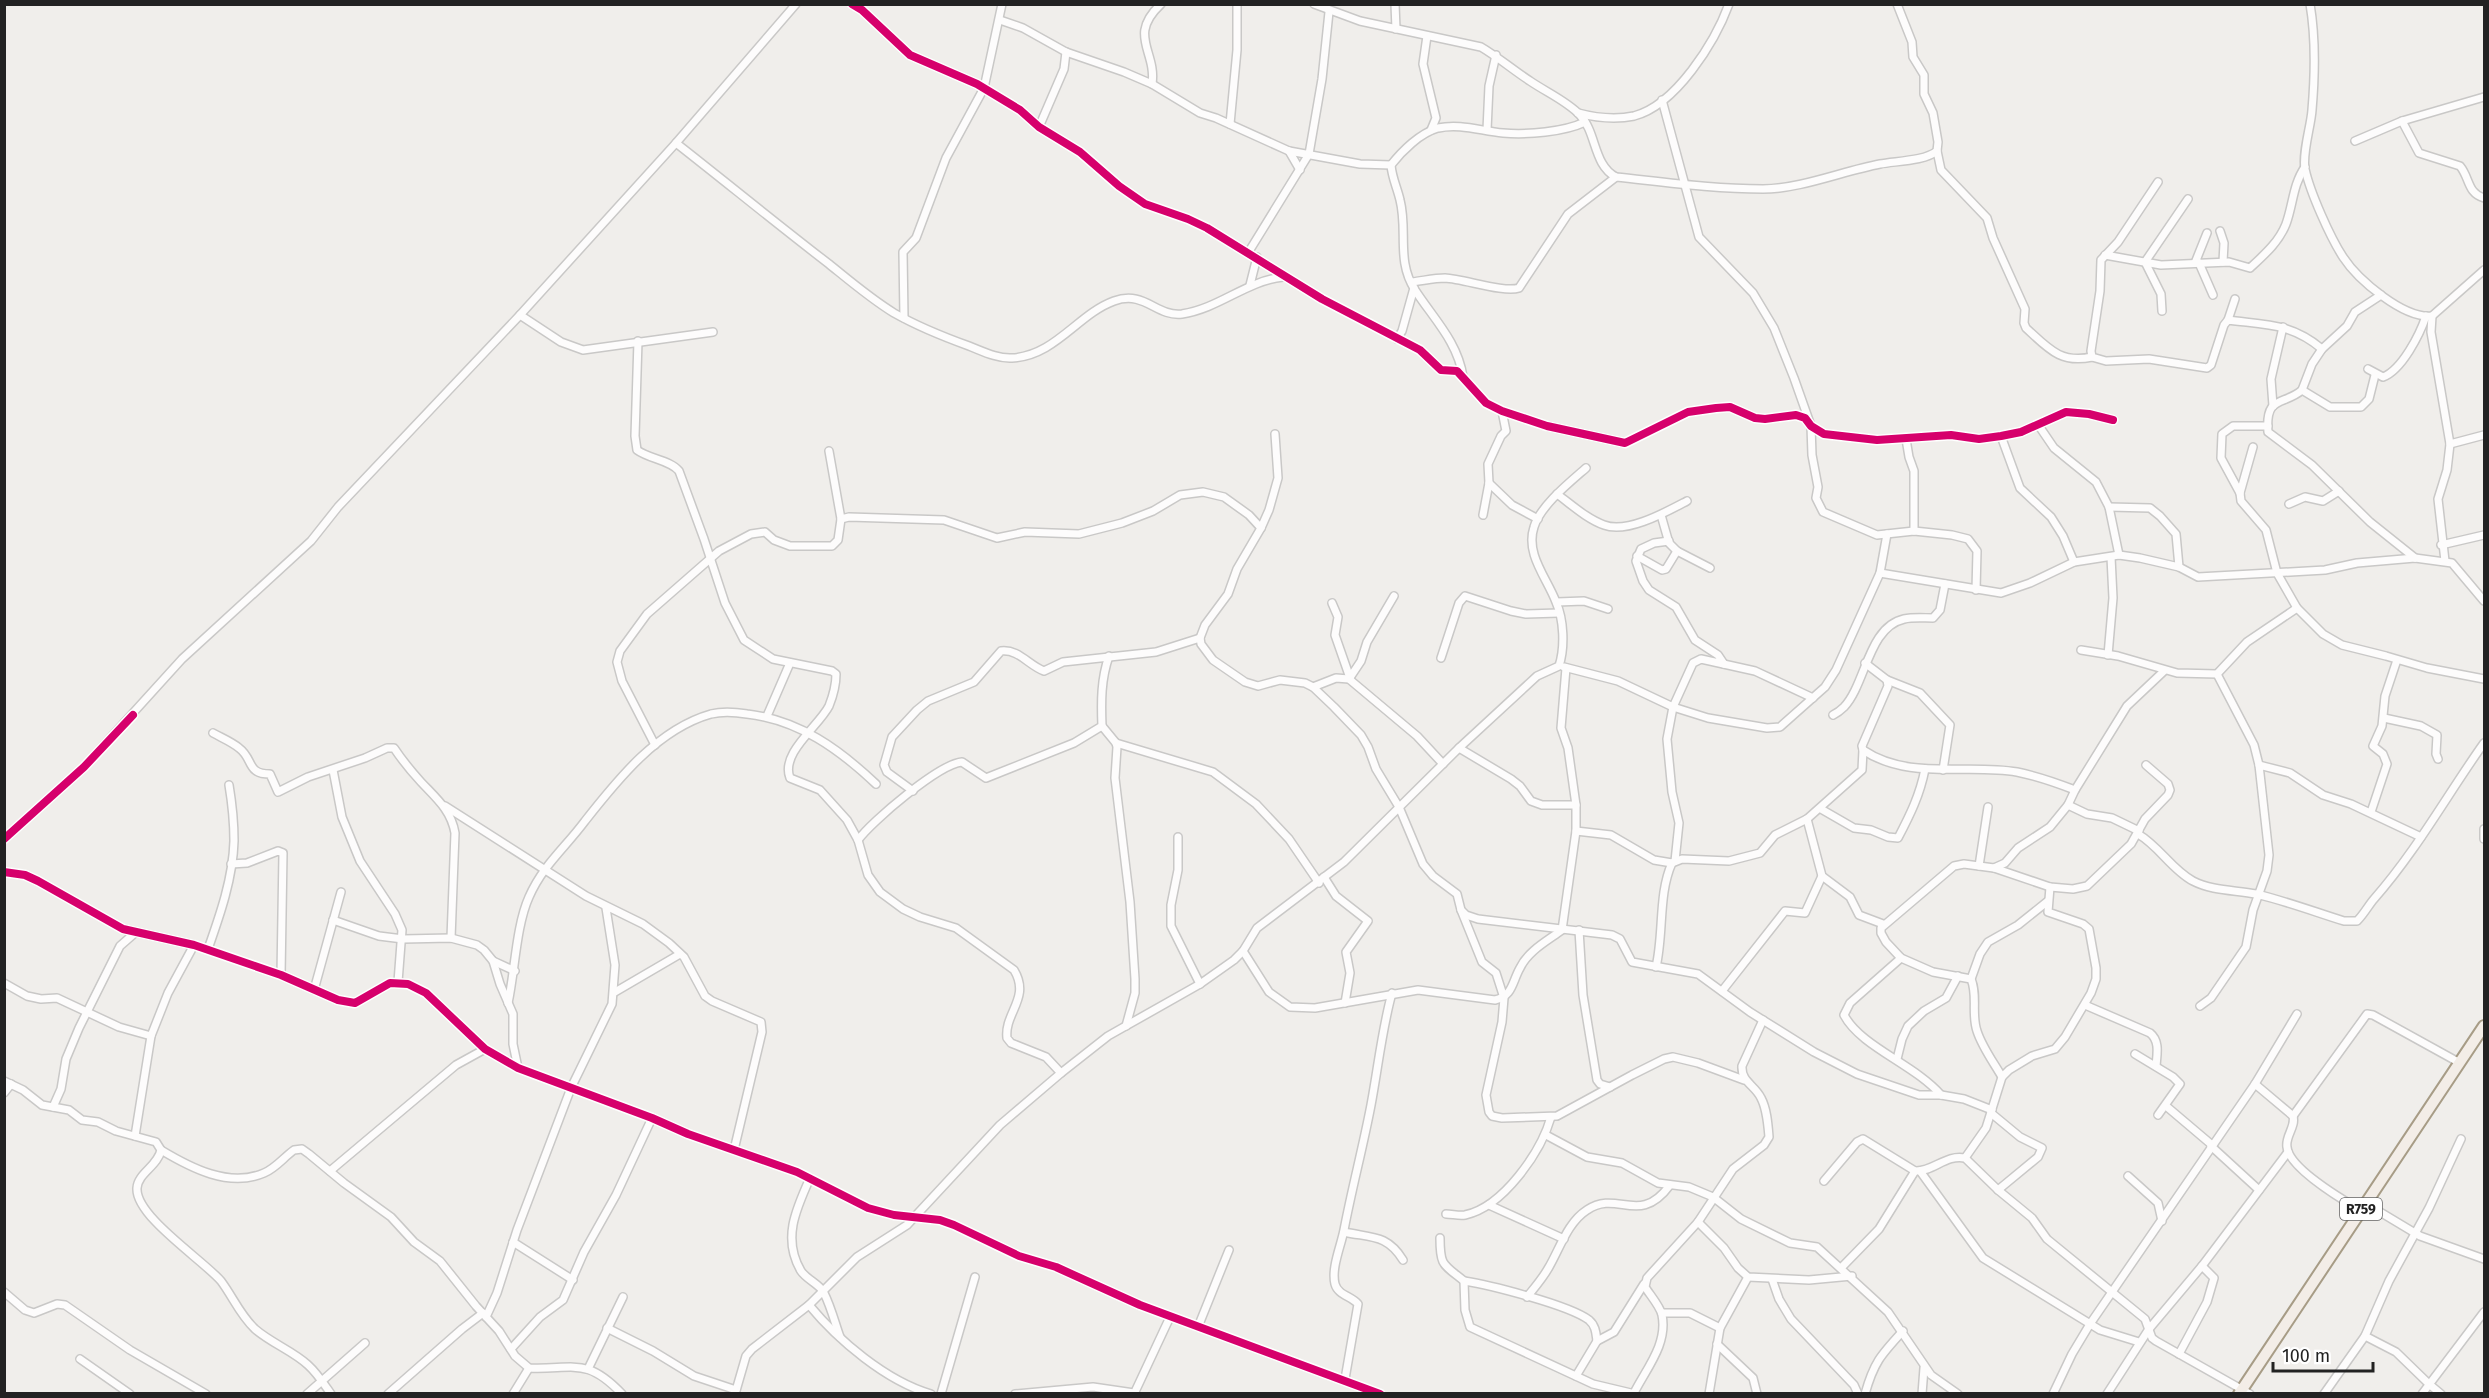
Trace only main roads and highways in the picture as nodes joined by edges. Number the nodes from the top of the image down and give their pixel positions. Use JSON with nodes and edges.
{"nodes":[{"id":1,"x":2484,"y":1026,"type":"edge"},
{"id":2,"x":2244,"y":1392,"type":"edge"}],
"edges":[{"from":1,"to":2,"type":"main road","number":"R759"}]}
